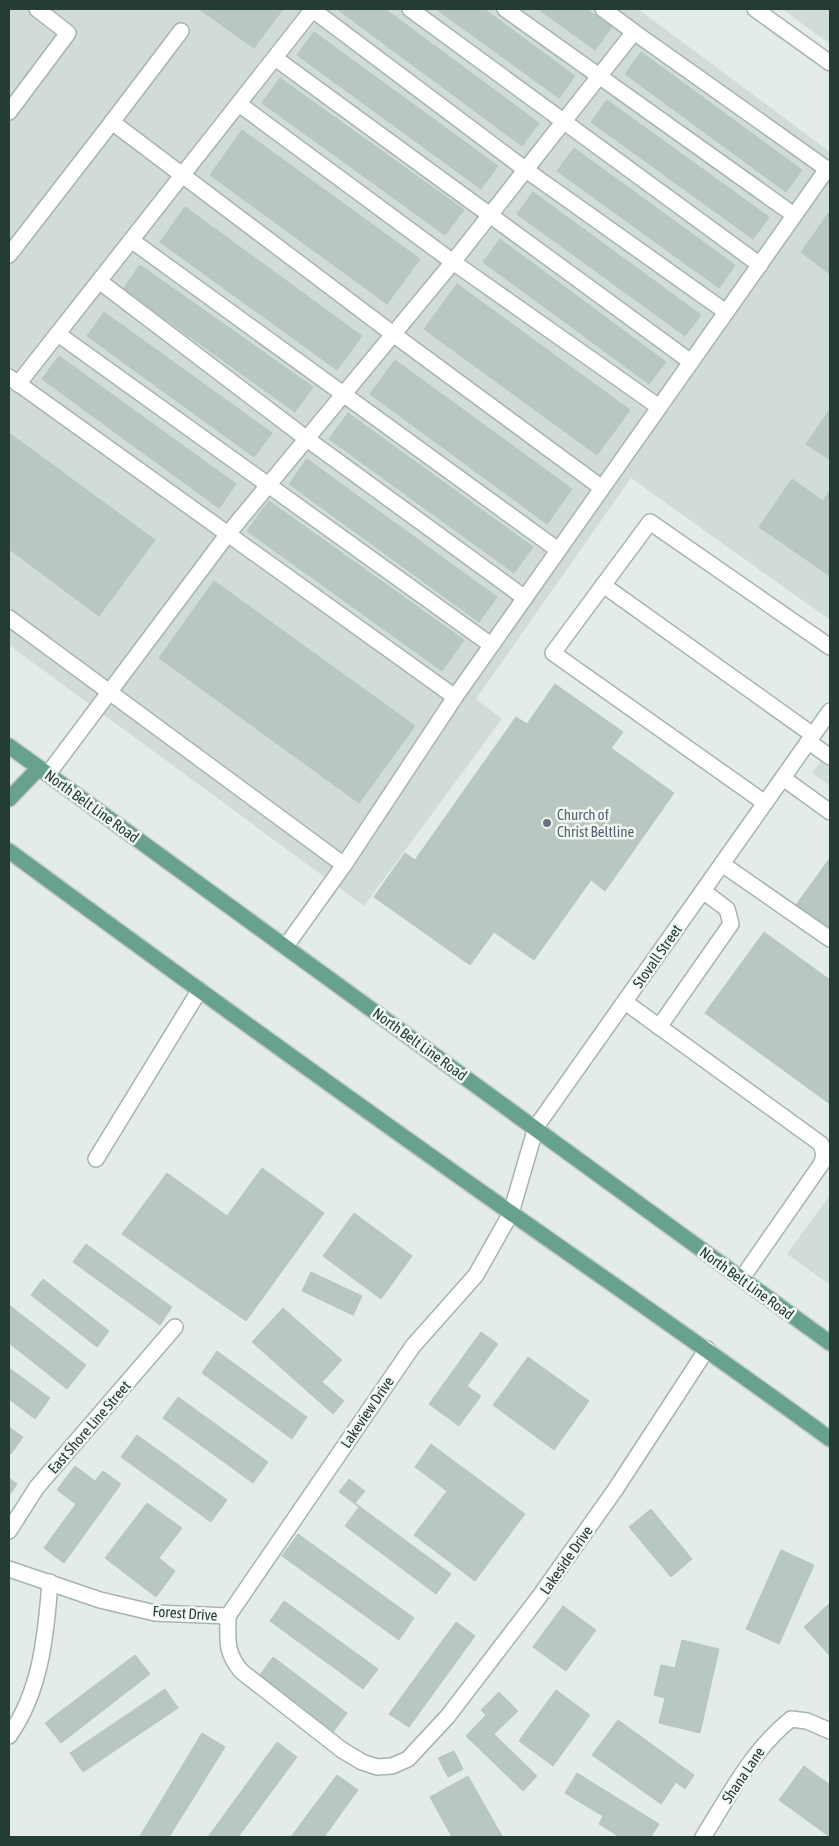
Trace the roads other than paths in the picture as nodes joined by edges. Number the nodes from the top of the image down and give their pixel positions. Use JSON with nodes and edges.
{"nodes":[{"id":1,"x":37,"y":9,"type":"edge"},
{"id":2,"x":313,"y":9,"type":"edge"},
{"id":3,"x":410,"y":9,"type":"edge"},
{"id":4,"x":505,"y":9,"type":"edge"},
{"id":5,"x":602,"y":9,"type":"edge"},
{"id":6,"x":756,"y":9,"type":"edge"},
{"id":7,"x":181,"y":31,"type":"dead end"},
{"id":8,"x":634,"y":32,"type":"junction"},
{"id":9,"x":275,"y":58,"type":"junction"},
{"id":10,"x":830,"y":63,"type":"edge"},
{"id":11,"x":599,"y":77,"type":"junction"},
{"id":12,"x":239,"y":104,"type":"junction"},
{"id":13,"x":9,"y":112,"type":"edge"},
{"id":14,"x":112,"y":122,"type":"junction"},
{"id":15,"x":563,"y":122,"type":"junction"},
{"id":16,"x":526,"y":170,"type":"junction"},
{"id":17,"x":182,"y":176,"type":"junction"},
{"id":18,"x":490,"y":214,"type":"junction"},
{"id":19,"x":794,"y":215,"type":"junction"},
{"id":20,"x":131,"y":240,"type":"junction"},
{"id":21,"x":9,"y":255,"type":"edge"},
{"id":22,"x":453,"y":262,"type":"junction"},
{"id":23,"x":760,"y":264,"type":"junction"},
{"id":24,"x":99,"y":281,"type":"junction"},
{"id":25,"x":726,"y":312,"type":"junction"},
{"id":26,"x":58,"y":334,"type":"junction"},
{"id":27,"x":393,"y":334,"type":"junction"},
{"id":28,"x":691,"y":362,"type":"junction"},
{"id":29,"x":14,"y":380,"type":"edge"},
{"id":30,"x":343,"y":395,"type":"junction"},
{"id":31,"x":658,"y":407,"type":"junction"},
{"id":32,"x":307,"y":439,"type":"junction"},
{"id":33,"x":267,"y":486,"type":"junction"},
{"id":34,"x":602,"y":488,"type":"junction"},
{"id":35,"x":227,"y":535,"type":"junction"},
{"id":36,"x":558,"y":550,"type":"junction"},
{"id":37,"x":603,"y":585,"type":"junction"},
{"id":38,"x":525,"y":598,"type":"junction"},
{"id":39,"x":9,"y":618,"type":"edge"},
{"id":40,"x":491,"y":646,"type":"junction"},
{"id":41,"x":830,"y":647,"type":"edge"},
{"id":42,"x":109,"y":692,"type":"junction"},
{"id":43,"x":455,"y":697,"type":"junction"},
{"id":44,"x":830,"y":711,"type":"edge"},
{"id":45,"x":811,"y":739,"type":"junction"},
{"id":46,"x":9,"y":746,"type":"edge"},
{"id":47,"x":830,"y":757,"type":"edge"},
{"id":48,"x":43,"y":771,"type":"junction"},
{"id":49,"x":783,"y":778,"type":"junction"},
{"id":50,"x":9,"y":799,"type":"edge"},
{"id":51,"x":765,"y":803,"type":"junction"},
{"id":52,"x":830,"y":812,"type":"edge"},
{"id":53,"x":9,"y":851,"type":"edge"},
{"id":54,"x":722,"y":864,"type":"junction"},
{"id":55,"x":344,"y":865,"type":"junction"},
{"id":56,"x":703,"y":891,"type":"junction"},
{"id":57,"x":830,"y":939,"type":"edge"},
{"id":58,"x":286,"y":946,"type":"junction"},
{"id":59,"x":199,"y":991,"type":"junction"},
{"id":60,"x":625,"y":1002,"type":"junction"},
{"id":61,"x":659,"y":1027,"type":"junction"},
{"id":62,"x":536,"y":1128,"type":"junction"},
{"id":63,"x":96,"y":1158,"type":"dead end"},
{"id":64,"x":511,"y":1213,"type":"junction"},
{"id":65,"x":742,"y":1278,"type":"junction"},
{"id":66,"x":175,"y":1327,"type":"dead end"},
{"id":67,"x":830,"y":1343,"type":"edge"},
{"id":68,"x":707,"y":1349,"type":"junction"},
{"id":69,"x":830,"y":1439,"type":"edge"},
{"id":70,"x":9,"y":1531,"type":"edge"},
{"id":71,"x":9,"y":1569,"type":"edge"},
{"id":72,"x":50,"y":1582,"type":"junction"},
{"id":73,"x":228,"y":1616,"type":"junction"},
{"id":74,"x":830,"y":1731,"type":"edge"},
{"id":75,"x":9,"y":1736,"type":"edge"},
{"id":76,"x":408,"y":1759,"type":"joint"},
{"id":77,"x":703,"y":1837,"type":"edge"}],
"edges":[{"from":1,"to":13,"type":"street"},
{"from":2,"to":9,"type":"street"},
{"from":2,"to":16,"type":"street"},
{"from":3,"to":15,"type":"street"},
{"from":4,"to":11,"type":"street"},
{"from":5,"to":8,"type":"street"},
{"from":6,"to":10,"type":"street"},
{"from":7,"to":14,"type":"street"},
{"from":8,"to":11,"type":"street"},
{"from":8,"to":19,"type":"street"},
{"from":9,"to":12,"type":"street"},
{"from":9,"to":18,"type":"street"},
{"from":11,"to":15,"type":"street"},
{"from":11,"to":19,"type":"street"},
{"from":12,"to":17,"type":"street"},
{"from":12,"to":22,"type":"street"},
{"from":14,"to":17,"type":"street"},
{"from":14,"to":21,"type":"street"},
{"from":15,"to":16,"type":"street"},
{"from":15,"to":23,"type":"street"},
{"from":16,"to":18,"type":"street"},
{"from":16,"to":25,"type":"street"},
{"from":17,"to":20,"type":"street"},
{"from":17,"to":27,"type":"street"},
{"from":18,"to":22,"type":"street"},
{"from":18,"to":28,"type":"street"},
{"from":19,"to":23,"type":"street"},
{"from":20,"to":24,"type":"street"},
{"from":20,"to":30,"type":"street"},
{"from":22,"to":27,"type":"street"},
{"from":22,"to":31,"type":"street"},
{"from":23,"to":25,"type":"street"},
{"from":24,"to":26,"type":"street"},
{"from":24,"to":32,"type":"street"},
{"from":25,"to":28,"type":"street"},
{"from":26,"to":29,"type":"street"},
{"from":26,"to":33,"type":"street"},
{"from":27,"to":30,"type":"street"},
{"from":27,"to":34,"type":"street"},
{"from":28,"to":31,"type":"street"},
{"from":29,"to":35,"type":"street"},
{"from":30,"to":32,"type":"street"},
{"from":30,"to":36,"type":"street"},
{"from":31,"to":34,"type":"street"},
{"from":32,"to":33,"type":"street"},
{"from":32,"to":38,"type":"street"},
{"from":33,"to":35,"type":"street"},
{"from":33,"to":40,"type":"street"},
{"from":34,"to":36,"type":"street"},
{"from":35,"to":42,"type":"street"},
{"from":35,"to":43,"type":"street"},
{"from":36,"to":38,"type":"street"},
{"from":37,"to":41,"type":"street"},
{"from":37,"to":45,"type":"street"},
{"from":37,"to":51,"type":"street"},
{"from":38,"to":40,"type":"street"},
{"from":39,"to":42,"type":"street"},
{"from":40,"to":43,"type":"street"},
{"from":42,"to":48,"type":"street"},
{"from":42,"to":55,"type":"street"},
{"from":43,"to":55,"type":"street"},
{"from":44,"to":45,"type":"street","name":"Stovall Street"},
{"from":45,"to":47,"type":"street"},
{"from":45,"to":49,"type":"street","name":"Stovall Street"},
{"from":46,"to":48,"type":"main road","name":"North Belt Line Road"},
{"from":48,"to":50,"type":"main road"},
{"from":48,"to":58,"type":"main road","name":"North Belt Line Road"},
{"from":49,"to":51,"type":"street","name":"Stovall Street"},
{"from":49,"to":52,"type":"street"},
{"from":51,"to":54,"type":"street","name":"Stovall Street"},
{"from":53,"to":59,"type":"main road"},
{"from":54,"to":56,"type":"street","name":"Stovall Street"},
{"from":54,"to":57,"type":"street"},
{"from":55,"to":58,"type":"street"},
{"from":56,"to":60,"type":"street","name":"Stovall Street"},
{"from":56,"to":61,"type":"street"},
{"from":58,"to":62,"type":"main road","name":"North Belt Line Road"},
{"from":59,"to":63,"type":"street"},
{"from":59,"to":64,"type":"main road"},
{"from":60,"to":61,"type":"street"},
{"from":60,"to":62,"type":"street","name":"Stovall Street"},
{"from":61,"to":65,"type":"street"},
{"from":62,"to":64,"type":"street","name":"Stovall Street"},
{"from":62,"to":65,"type":"main road","name":"North Belt Line Road"},
{"from":64,"to":68,"type":"main road"},
{"from":64,"to":73,"type":"street","name":"Lakeview Drive"},
{"from":65,"to":67,"type":"main road","name":"North Belt Line Road"},
{"from":66,"to":70,"type":"street","name":"East Shore Line Street"},
{"from":68,"to":69,"type":"main road"},
{"from":68,"to":76,"type":"street","name":"Lakeside Drive"},
{"from":71,"to":72,"type":"street","name":"Forest Drive"},
{"from":72,"to":73,"type":"street","name":"Forest Drive"},
{"from":72,"to":75,"type":"street"},
{"from":73,"to":76,"type":"street","name":"Forest Drive"},
{"from":74,"to":77,"type":"street","name":"Shana Lane"}]}
